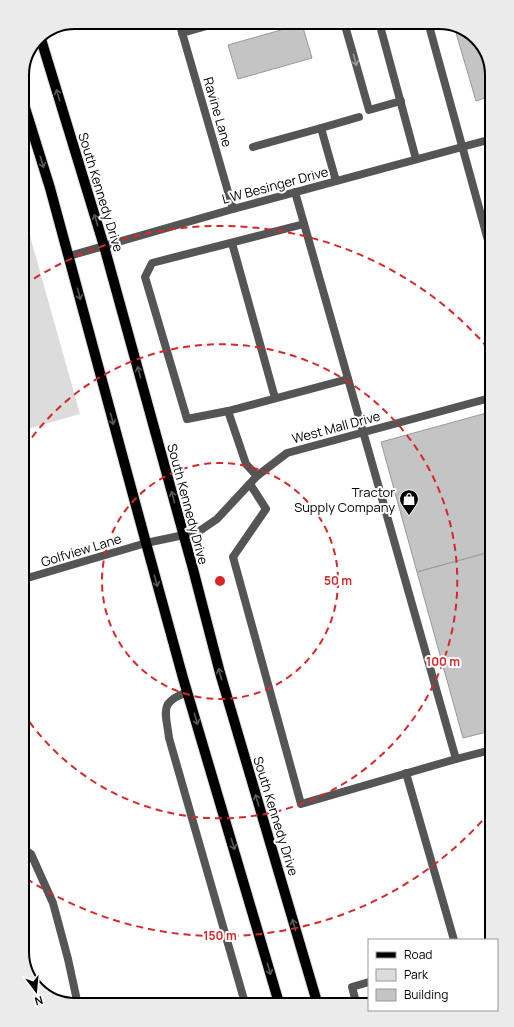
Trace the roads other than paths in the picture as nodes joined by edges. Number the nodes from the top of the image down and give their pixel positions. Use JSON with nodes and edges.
{"nodes":[{"id":1,"x":181,"y":29,"type":"edge"},
{"id":2,"x":196,"y":29,"type":"edge"},
{"id":3,"x":346,"y":29,"type":"edge"},
{"id":4,"x":381,"y":29,"type":"edge"},
{"id":5,"x":430,"y":29,"type":"edge"},
{"id":6,"x":182,"y":33,"type":"junction"},
{"id":7,"x":42,"y":42,"type":"edge"},
{"id":8,"x":401,"y":100,"type":"junction"},
{"id":9,"x":359,"y":117,"type":"dead end"},
{"id":10,"x":29,"y":120,"type":"edge"},
{"id":11,"x":321,"y":128,"type":"junction"},
{"id":12,"x":485,"y":141,"type":"edge"},
{"id":13,"x":253,"y":147,"type":"dead end"},
{"id":14,"x":463,"y":147,"type":"junction"},
{"id":15,"x":416,"y":160,"type":"junction"},
{"id":16,"x":336,"y":181,"type":"junction"},
{"id":17,"x":295,"y":192,"type":"junction"},
{"id":18,"x":233,"y":209,"type":"junction"},
{"id":19,"x":304,"y":224,"type":"junction"},
{"id":20,"x":485,"y":229,"type":"edge"},
{"id":21,"x":232,"y":243,"type":"junction"},
{"id":22,"x":104,"y":246,"type":"junction"},
{"id":23,"x":69,"y":256,"type":"junction"},
{"id":24,"x":348,"y":379,"type":"junction"},
{"id":25,"x":275,"y":398,"type":"junction"},
{"id":26,"x":485,"y":399,"type":"edge"},
{"id":27,"x":228,"y":411,"type":"junction"},
{"id":28,"x":364,"y":432,"type":"junction"},
{"id":29,"x":257,"y":476,"type":"junction"},
{"id":30,"x":250,"y":484,"type":"junction"},
{"id":31,"x":183,"y":535,"type":"junction"},
{"id":32,"x":146,"y":543,"type":"junction"},
{"id":33,"x":29,"y":578,"type":"edge"},
{"id":34,"x":188,"y":692,"type":"junction"},
{"id":35,"x":485,"y":751,"type":"edge"},
{"id":36,"x":456,"y":758,"type":"junction"},
{"id":37,"x":406,"y":773,"type":"junction"},
{"id":38,"x":29,"y":853,"type":"edge"},
{"id":39,"x":454,"y":939,"type":"edge"},
{"id":40,"x":368,"y":982,"type":"edge"},
{"id":41,"x":76,"y":998,"type":"edge"},
{"id":42,"x":245,"y":998,"type":"edge"},
{"id":43,"x":279,"y":998,"type":"edge"},
{"id":44,"x":316,"y":998,"type":"edge"},
{"id":45,"x":355,"y":998,"type":"edge"}],
"edges":[{"from":1,"to":6,"type":"street","name":"Ravine Lane"},
{"from":2,"to":6,"type":"street"},
{"from":3,"to":8,"type":"street","one_way":true},
{"from":4,"to":8,"type":"street"},
{"from":5,"to":14,"type":"street"},
{"from":6,"to":18,"type":"street","name":"Ravine Lane"},
{"from":22,"to":7,"type":"main road","name":"South Kennedy Drive","one_way":true},
{"from":8,"to":15,"type":"street"},
{"from":9,"to":11,"type":"street"},
{"from":10,"to":23,"type":"main road","one_way":true},
{"from":11,"to":13,"type":"street"},
{"from":11,"to":16,"type":"street"},
{"from":12,"to":14,"type":"street","name":"L W Besinger Drive"},
{"from":14,"to":15,"type":"street","name":"L W Besinger Drive"},
{"from":14,"to":20,"type":"street"},
{"from":15,"to":16,"type":"street","name":"L W Besinger Drive"},
{"from":16,"to":17,"type":"street","name":"L W Besinger Drive"},
{"from":17,"to":18,"type":"street","name":"L W Besinger Drive"},
{"from":17,"to":19,"type":"street"},
{"from":18,"to":22,"type":"street","name":"L W Besinger Drive"},
{"from":19,"to":21,"type":"street"},
{"from":19,"to":24,"type":"street"},
{"from":21,"to":25,"type":"street"},
{"from":21,"to":27,"type":"street"},
{"from":22,"to":23,"type":"street","name":"L W Besinger Drive"},
{"from":31,"to":22,"type":"main road","name":"South Kennedy Drive","one_way":true},
{"from":23,"to":32,"type":"main road","one_way":true},
{"from":24,"to":25,"type":"street"},
{"from":24,"to":28,"type":"street"},
{"from":25,"to":27,"type":"street"},
{"from":26,"to":28,"type":"street","name":"West Mall Drive"},
{"from":27,"to":29,"type":"street"},
{"from":28,"to":29,"type":"street","name":"West Mall Drive"},
{"from":28,"to":36,"type":"street"},
{"from":29,"to":30,"type":"street","name":"West Mall Drive"},
{"from":30,"to":31,"type":"street","name":"West Mall Drive"},
{"from":30,"to":37,"type":"street"},
{"from":31,"to":32,"type":"street","name":"West Mall Drive"},
{"from":44,"to":31,"type":"main road","name":"South Kennedy Drive","one_way":true},
{"from":32,"to":33,"type":"street","name":"Golfview Lane"},
{"from":32,"to":34,"type":"main road","one_way":true},
{"from":34,"to":42,"type":"street"},
{"from":34,"to":43,"type":"main road","one_way":true},
{"from":35,"to":36,"type":"street"},
{"from":36,"to":37,"type":"street"},
{"from":37,"to":39,"type":"street"},
{"from":38,"to":41,"type":"street"},
{"from":40,"to":45,"type":"street"}]}
